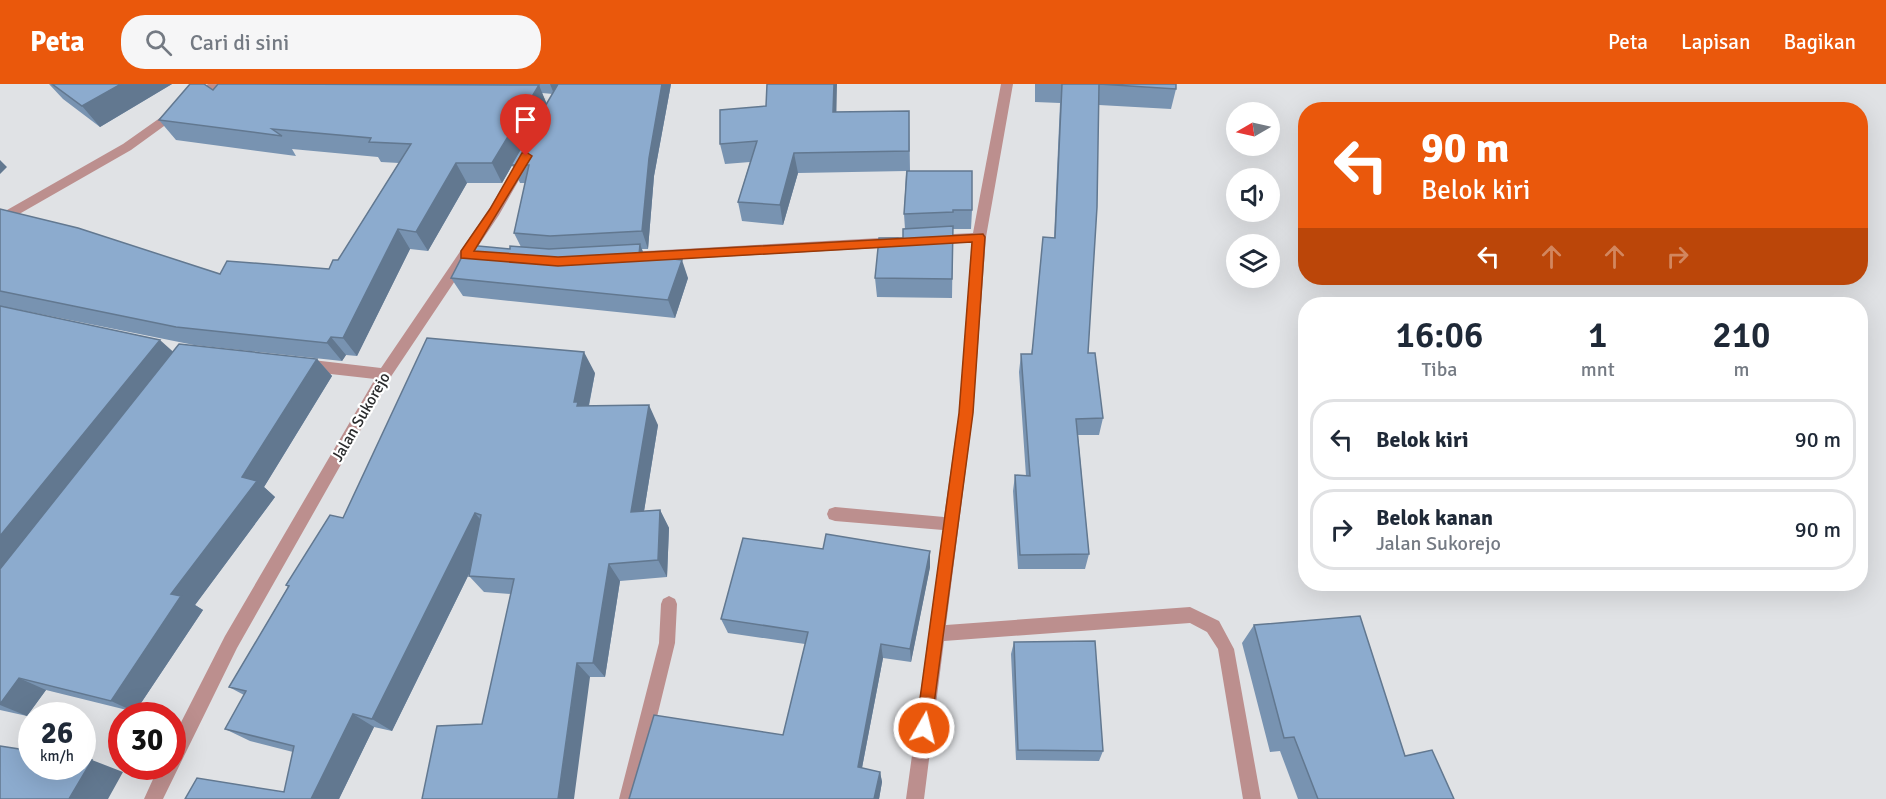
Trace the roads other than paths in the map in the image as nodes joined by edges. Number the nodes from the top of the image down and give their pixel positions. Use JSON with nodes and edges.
{"nodes":[{"id":1,"x":216,"y":84,"type":"edge"},
{"id":2,"x":1007,"y":84,"type":"edge"},
{"id":3,"x":535,"y":141,"type":"edge"},
{"id":4,"x":0,"y":220,"type":"edge"},
{"id":5,"x":979,"y":237,"type":"junction"},
{"id":6,"x":616,"y":258,"type":"edge"},
{"id":7,"x":295,"y":364,"type":"edge"},
{"id":8,"x":385,"y":374,"type":"junction"},
{"id":9,"x":835,"y":514,"type":"dead end"},
{"id":10,"x":950,"y":524,"type":"junction"},
{"id":11,"x":669,"y":604,"type":"dead end"},
{"id":12,"x":936,"y":634,"type":"junction"},
{"id":13,"x":186,"y":732,"type":"edge"},
{"id":14,"x":163,"y":780,"type":"edge"},
{"id":15,"x":153,"y":799,"type":"edge"},
{"id":16,"x":628,"y":799,"type":"edge"},
{"id":17,"x":915,"y":799,"type":"edge"},
{"id":18,"x":1252,"y":799,"type":"edge"}],
"edges":[{"from":1,"to":4,"type":"street"},
{"from":2,"to":5,"type":"street"},
{"from":3,"to":8,"type":"street","name":"Jalan Sukorejo"},
{"from":5,"to":6,"type":"street"},
{"from":5,"to":10,"type":"street"},
{"from":7,"to":8,"type":"street"},
{"from":8,"to":13,"type":"street","name":"Jalan Sukorejo"},
{"from":9,"to":10,"type":"street"},
{"from":10,"to":12,"type":"street"},
{"from":11,"to":16,"type":"street"},
{"from":12,"to":17,"type":"street"},
{"from":12,"to":18,"type":"street"},
{"from":14,"to":15,"type":"street"}]}
